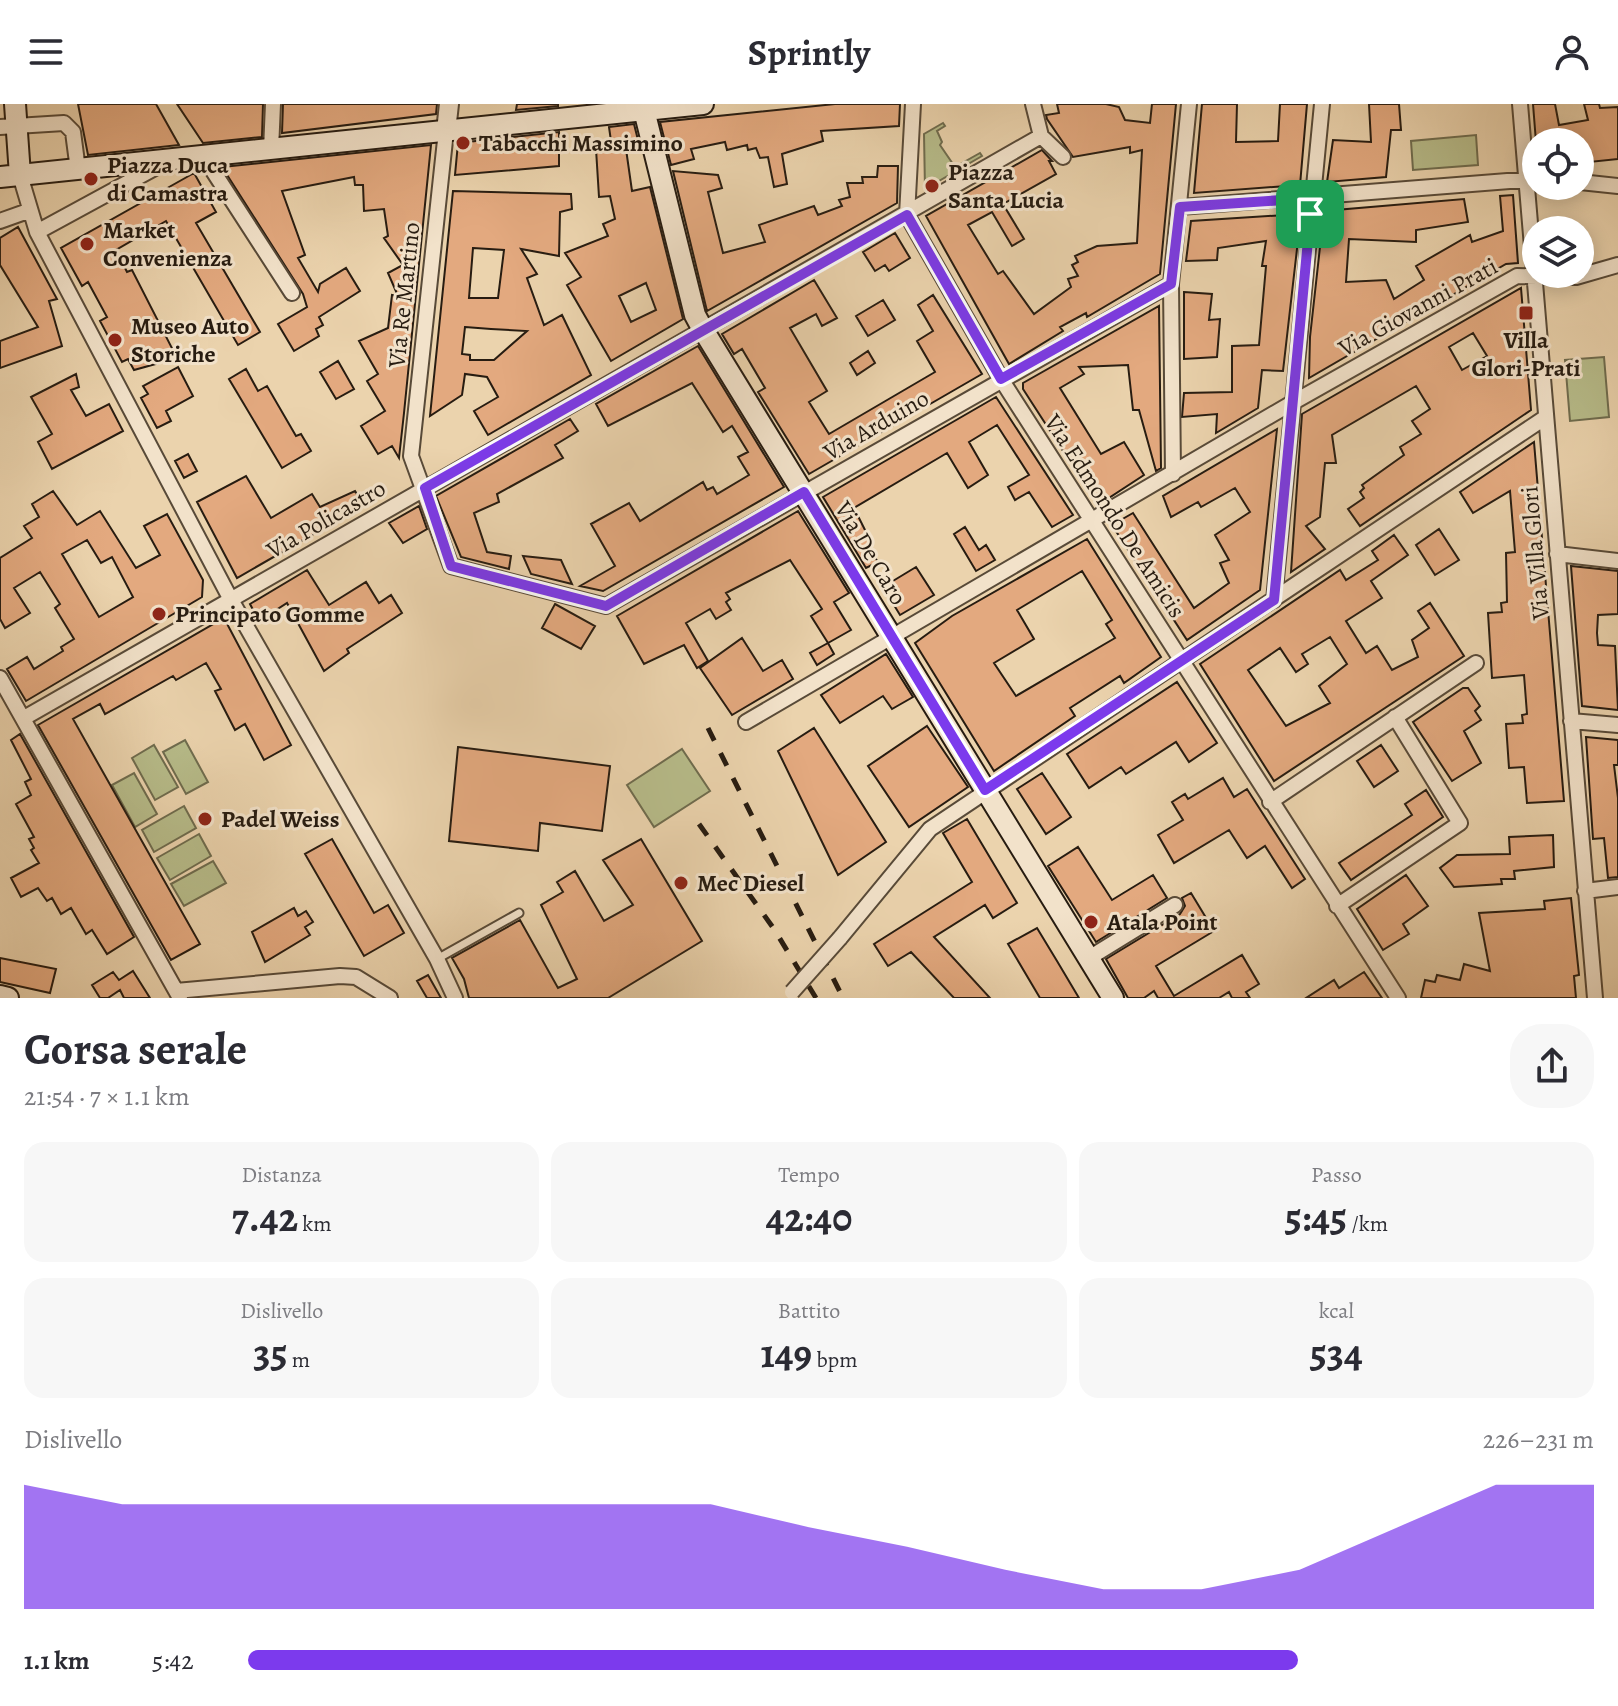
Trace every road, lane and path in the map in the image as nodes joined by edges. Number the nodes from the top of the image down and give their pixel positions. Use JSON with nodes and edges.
{"nodes":[{"id":1,"x":15,"y":104,"type":"edge"},
{"id":2,"x":273,"y":104,"type":"edge"},
{"id":3,"x":449,"y":104,"type":"edge"},
{"id":4,"x":703,"y":104,"type":"edge"},
{"id":5,"x":913,"y":104,"type":"edge"},
{"id":6,"x":1033,"y":104,"type":"edge"},
{"id":7,"x":1189,"y":104,"type":"edge"},
{"id":8,"x":1322,"y":104,"type":"edge"},
{"id":9,"x":1520,"y":104,"type":"edge"},
{"id":10,"x":644,"y":110,"type":"junction"},
{"id":11,"x":8,"y":126,"type":"edge"},
{"id":12,"x":1524,"y":128,"type":"edge"},
{"id":13,"x":446,"y":131,"type":"junction"},
{"id":14,"x":1041,"y":136,"type":"junction"},
{"id":15,"x":271,"y":150,"type":"junction"},
{"id":16,"x":204,"y":157,"type":"junction"},
{"id":17,"x":1063,"y":157,"type":"dead end"},
{"id":18,"x":169,"y":160,"type":"junction"},
{"id":19,"x":84,"y":169,"type":"junction"},
{"id":20,"x":10,"y":176,"type":"edge"},
{"id":21,"x":1522,"y":180,"type":"edge"},
{"id":22,"x":1594,"y":183,"type":"edge"},
{"id":23,"x":1618,"y":186,"type":"edge"},
{"id":24,"x":1312,"y":198,"type":"junction"},
{"id":25,"x":1180,"y":207,"type":"junction"},
{"id":26,"x":907,"y":215,"type":"junction"},
{"id":27,"x":0,"y":221,"type":"edge"},
{"id":28,"x":33,"y":221,"type":"junction"},
{"id":29,"x":1618,"y":265,"type":"edge"},
{"id":30,"x":1594,"y":272,"type":"edge"},
{"id":31,"x":1522,"y":276,"type":"edge"},
{"id":32,"x":1171,"y":284,"type":"junction"},
{"id":33,"x":1535,"y":288,"type":"edge"},
{"id":34,"x":292,"y":293,"type":"dead end"},
{"id":35,"x":702,"y":328,"type":"junction"},
{"id":36,"x":1001,"y":379,"type":"junction"},
{"id":37,"x":1292,"y":403,"type":"junction"},
{"id":38,"x":1546,"y":417,"type":"junction"},
{"id":39,"x":1173,"y":474,"type":"junction"},
{"id":40,"x":425,"y":488,"type":"junction"},
{"id":41,"x":804,"y":492,"type":"junction"},
{"id":42,"x":1092,"y":522,"type":"junction"},
{"id":43,"x":1557,"y":554,"type":"junction"},
{"id":44,"x":1618,"y":561,"type":"edge"},
{"id":45,"x":230,"y":598,"type":"junction"},
{"id":46,"x":1274,"y":600,"type":"junction"},
{"id":47,"x":891,"y":636,"type":"junction"},
{"id":48,"x":1181,"y":661,"type":"junction"},
{"id":49,"x":1476,"y":663,"type":"dead end"},
{"id":50,"x":0,"y":678,"type":"edge"},
{"id":51,"x":1395,"y":717,"type":"junction"},
{"id":52,"x":24,"y":718,"type":"junction"},
{"id":53,"x":1571,"y":721,"type":"junction"},
{"id":54,"x":746,"y":722,"type":"dead end"},
{"id":55,"x":1618,"y":725,"type":"edge"},
{"id":56,"x":985,"y":790,"type":"junction"},
{"id":57,"x":1270,"y":802,"type":"junction"},
{"id":58,"x":1618,"y":887,"type":"edge"},
{"id":59,"x":1585,"y":891,"type":"junction"},
{"id":60,"x":1175,"y":905,"type":"dead end"},
{"id":61,"x":1337,"y":906,"type":"junction"},
{"id":62,"x":519,"y":913,"type":"dead end"},
{"id":63,"x":1089,"y":958,"type":"junction"},
{"id":64,"x":437,"y":959,"type":"junction"},
{"id":65,"x":178,"y":995,"type":"edge"},
{"id":66,"x":0,"y":996,"type":"edge"},
{"id":67,"x":788,"y":996,"type":"edge"},
{"id":68,"x":8,"y":998,"type":"edge"},
{"id":69,"x":390,"y":998,"type":"edge"},
{"id":70,"x":455,"y":998,"type":"edge"},
{"id":71,"x":1113,"y":998,"type":"edge"},
{"id":72,"x":1398,"y":998,"type":"edge"},
{"id":73,"x":1595,"y":998,"type":"edge"}],
"edges":[{"from":1,"to":11,"type":"main road"},
{"from":2,"to":15,"type":"street"},
{"from":3,"to":13,"type":"street","name":"Via Re Martino"},
{"from":4,"to":10,"type":"main road"},
{"from":5,"to":26,"type":"street"},
{"from":6,"to":14,"type":"street"},
{"from":7,"to":25,"type":"street"},
{"from":8,"to":24,"type":"street"},
{"from":9,"to":12,"type":"street","name":"Via Villa Glori"},
{"from":10,"to":13,"type":"main road"},
{"from":10,"to":35,"type":"main road","name":"Via De Caro"},
{"from":11,"to":19,"type":"street"},
{"from":11,"to":20,"type":"main road"},
{"from":13,"to":15,"type":"main road"},
{"from":13,"to":40,"type":"street","name":"Via Re Martino"},
{"from":14,"to":17,"type":"street"},
{"from":14,"to":26,"type":"street","name":"Via Policastro"},
{"from":15,"to":16,"type":"main road"},
{"from":16,"to":18,"type":"main road"},
{"from":16,"to":34,"type":"street"},
{"from":18,"to":19,"type":"main road"},
{"from":18,"to":28,"type":"street"},
{"from":19,"to":20,"type":"main road"},
{"from":20,"to":28,"type":"street"},
{"from":21,"to":24,"type":"street"},
{"from":22,"to":23,"type":"street"},
{"from":24,"to":25,"type":"street"},
{"from":24,"to":37,"type":"street"},
{"from":25,"to":32,"type":"street"},
{"from":26,"to":35,"type":"street","name":"Via Policastro"},
{"from":26,"to":36,"type":"street","name":"Via Edmondo De Amicis"},
{"from":27,"to":28,"type":"street"},
{"from":28,"to":45,"type":"street"},
{"from":29,"to":30,"type":"street","name":"Via Giovanni Prati"},
{"from":31,"to":37,"type":"street","name":"Via Giovanni Prati"},
{"from":32,"to":36,"type":"street","name":"Via Arduino"},
{"from":32,"to":39,"type":"street"},
{"from":33,"to":38,"type":"street","name":"Via Villa Glori"},
{"from":35,"to":40,"type":"street","name":"Via Policastro"},
{"from":35,"to":41,"type":"main road","name":"Via De Caro"},
{"from":36,"to":41,"type":"street","name":"Via Arduino"},
{"from":36,"to":42,"type":"street","name":"Via Edmondo De Amicis"},
{"from":37,"to":39,"type":"street","name":"Via Giovanni Prati"},
{"from":37,"to":46,"type":"street"},
{"from":38,"to":43,"type":"street","name":"Via Villa Glori"},
{"from":38,"to":46,"type":"street"},
{"from":39,"to":42,"type":"street","name":"Via Giovanni Prati"},
{"from":40,"to":41,"type":"street","name":"Via Arduino"},
{"from":40,"to":45,"type":"street","name":"Via Policastro"},
{"from":41,"to":47,"type":"main road","name":"Via De Caro"},
{"from":42,"to":47,"type":"street","name":"Via Giovanni Prati"},
{"from":42,"to":48,"type":"street","name":"Via Edmondo De Amicis"},
{"from":43,"to":44,"type":"street"},
{"from":43,"to":53,"type":"street","name":"Via Villa Glori"},
{"from":45,"to":52,"type":"street","name":"Via Policastro"},
{"from":45,"to":64,"type":"street"},
{"from":46,"to":48,"type":"street"},
{"from":47,"to":54,"type":"street","name":"Via Giovanni Prati"},
{"from":47,"to":56,"type":"main road","name":"Via De Caro"},
{"from":48,"to":56,"type":"street"},
{"from":48,"to":57,"type":"street","name":"Via Edmondo De Amicis"},
{"from":49,"to":51,"type":"street"},
{"from":50,"to":52,"type":"street"},
{"from":51,"to":57,"type":"street"},
{"from":51,"to":61,"type":"street"},
{"from":52,"to":65,"type":"street"},
{"from":53,"to":55,"type":"street"},
{"from":53,"to":59,"type":"street","name":"Via Villa Glori"},
{"from":56,"to":63,"type":"main road","name":"Via De Caro"},
{"from":56,"to":67,"type":"street","bridge":true},
{"from":57,"to":61,"type":"street","name":"Via Edmondo De Amicis"},
{"from":58,"to":59,"type":"street"},
{"from":59,"to":73,"type":"street","name":"Via Villa Glori"},
{"from":60,"to":63,"type":"street"},
{"from":61,"to":72,"type":"street","name":"Via Edmondo De Amicis"},
{"from":62,"to":64,"type":"lane"},
{"from":63,"to":71,"type":"main road","name":"Via De Caro"},
{"from":64,"to":70,"type":"street"},
{"from":65,"to":69,"type":"street"},
{"from":66,"to":68,"type":"main road"}]}
